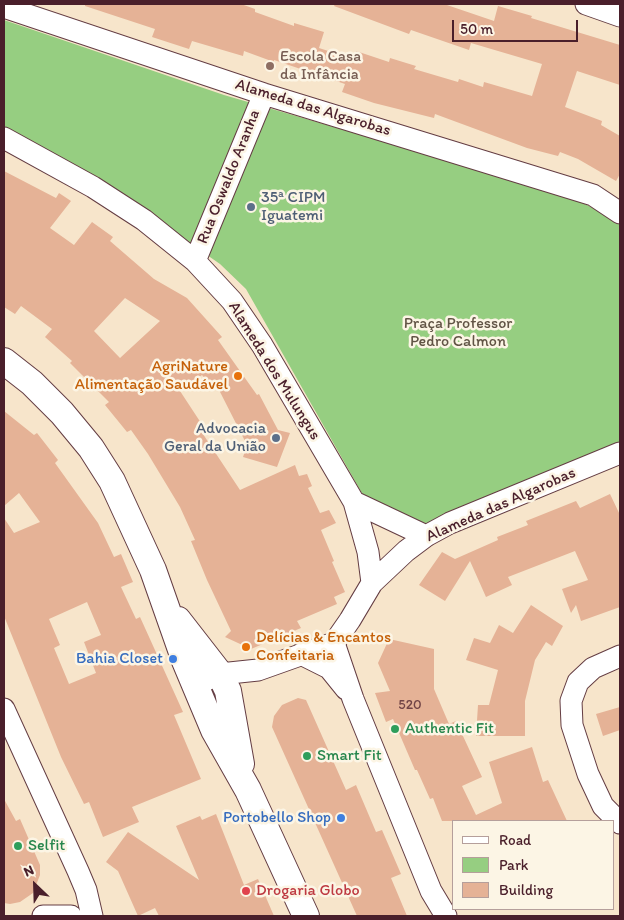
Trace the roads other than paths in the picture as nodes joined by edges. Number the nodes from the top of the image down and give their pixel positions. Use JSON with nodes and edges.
{"nodes":[{"id":1,"x":586,"y":4,"type":"edge"},
{"id":2,"x":4,"y":7,"type":"edge"},
{"id":3,"x":620,"y":16,"type":"edge"},
{"id":4,"x":264,"y":94,"type":"junction"},
{"id":5,"x":4,"y":138,"type":"edge"},
{"id":6,"x":620,"y":213,"type":"edge"},
{"id":7,"x":195,"y":261,"type":"junction"},
{"id":8,"x":4,"y":361,"type":"edge"},
{"id":9,"x":620,"y":453,"type":"edge"},
{"id":10,"x":354,"y":502,"type":"junction"},
{"id":11,"x":426,"y":536,"type":"junction"},
{"id":12,"x":372,"y":583,"type":"junction"},
{"id":13,"x":166,"y":603,"type":"junction"},
{"id":14,"x":334,"y":643,"type":"junction"},
{"id":15,"x":301,"y":654,"type":"junction"},
{"id":16,"x":620,"y":656,"type":"edge"},
{"id":17,"x":224,"y":683,"type":"junction"},
{"id":18,"x":198,"y":693,"type":"junction"},
{"id":19,"x":353,"y":699,"type":"junction"},
{"id":20,"x":4,"y":709,"type":"edge"},
{"id":21,"x":248,"y":790,"type":"junction"},
{"id":22,"x":620,"y":823,"type":"edge"},
{"id":23,"x":295,"y":891,"type":"junction"},
{"id":24,"x":43,"y":916,"type":"edge"},
{"id":25,"x":71,"y":916,"type":"edge"},
{"id":26,"x":92,"y":916,"type":"edge"},
{"id":27,"x":290,"y":916,"type":"edge"},
{"id":28,"x":306,"y":916,"type":"edge"},
{"id":29,"x":446,"y":916,"type":"edge"}],
"edges":[{"from":1,"to":3,"type":"street"},
{"from":2,"to":4,"type":"street","name":"Alameda das Algarobas"},
{"from":4,"to":6,"type":"street","name":"Alameda das Algarobas"},
{"from":4,"to":7,"type":"street","name":"Rua Oswaldo Aranha"},
{"from":5,"to":7,"type":"street","name":"Alameda dos Mulungus"},
{"from":7,"to":10,"type":"street","name":"Alameda dos Mulungus"},
{"from":8,"to":13,"type":"main road"},
{"from":9,"to":11,"type":"street","name":"Alameda das Algarobas"},
{"from":10,"to":11,"type":"street"},
{"from":10,"to":12,"type":"street","name":"Alameda dos Mulungus"},
{"from":11,"to":12,"type":"street","name":"Alameda das Algarobas"},
{"from":12,"to":14,"type":"street","name":"Alameda das Algarobas"},
{"from":13,"to":17,"type":"main road"},
{"from":13,"to":18,"type":"main road"},
{"from":14,"to":15,"type":"street"},
{"from":14,"to":19,"type":"street"},
{"from":15,"to":17,"type":"street"},
{"from":15,"to":19,"type":"street"},
{"from":16,"to":22,"type":"street"},
{"from":17,"to":18,"type":"street"},
{"from":17,"to":21,"type":"main road"},
{"from":18,"to":21,"type":"main road"},
{"from":19,"to":29,"type":"street"},
{"from":20,"to":26,"type":"street"},
{"from":21,"to":23,"type":"main road"},
{"from":23,"to":27,"type":"main road"},
{"from":23,"to":28,"type":"main road"},
{"from":24,"to":25,"type":"street"}]}
